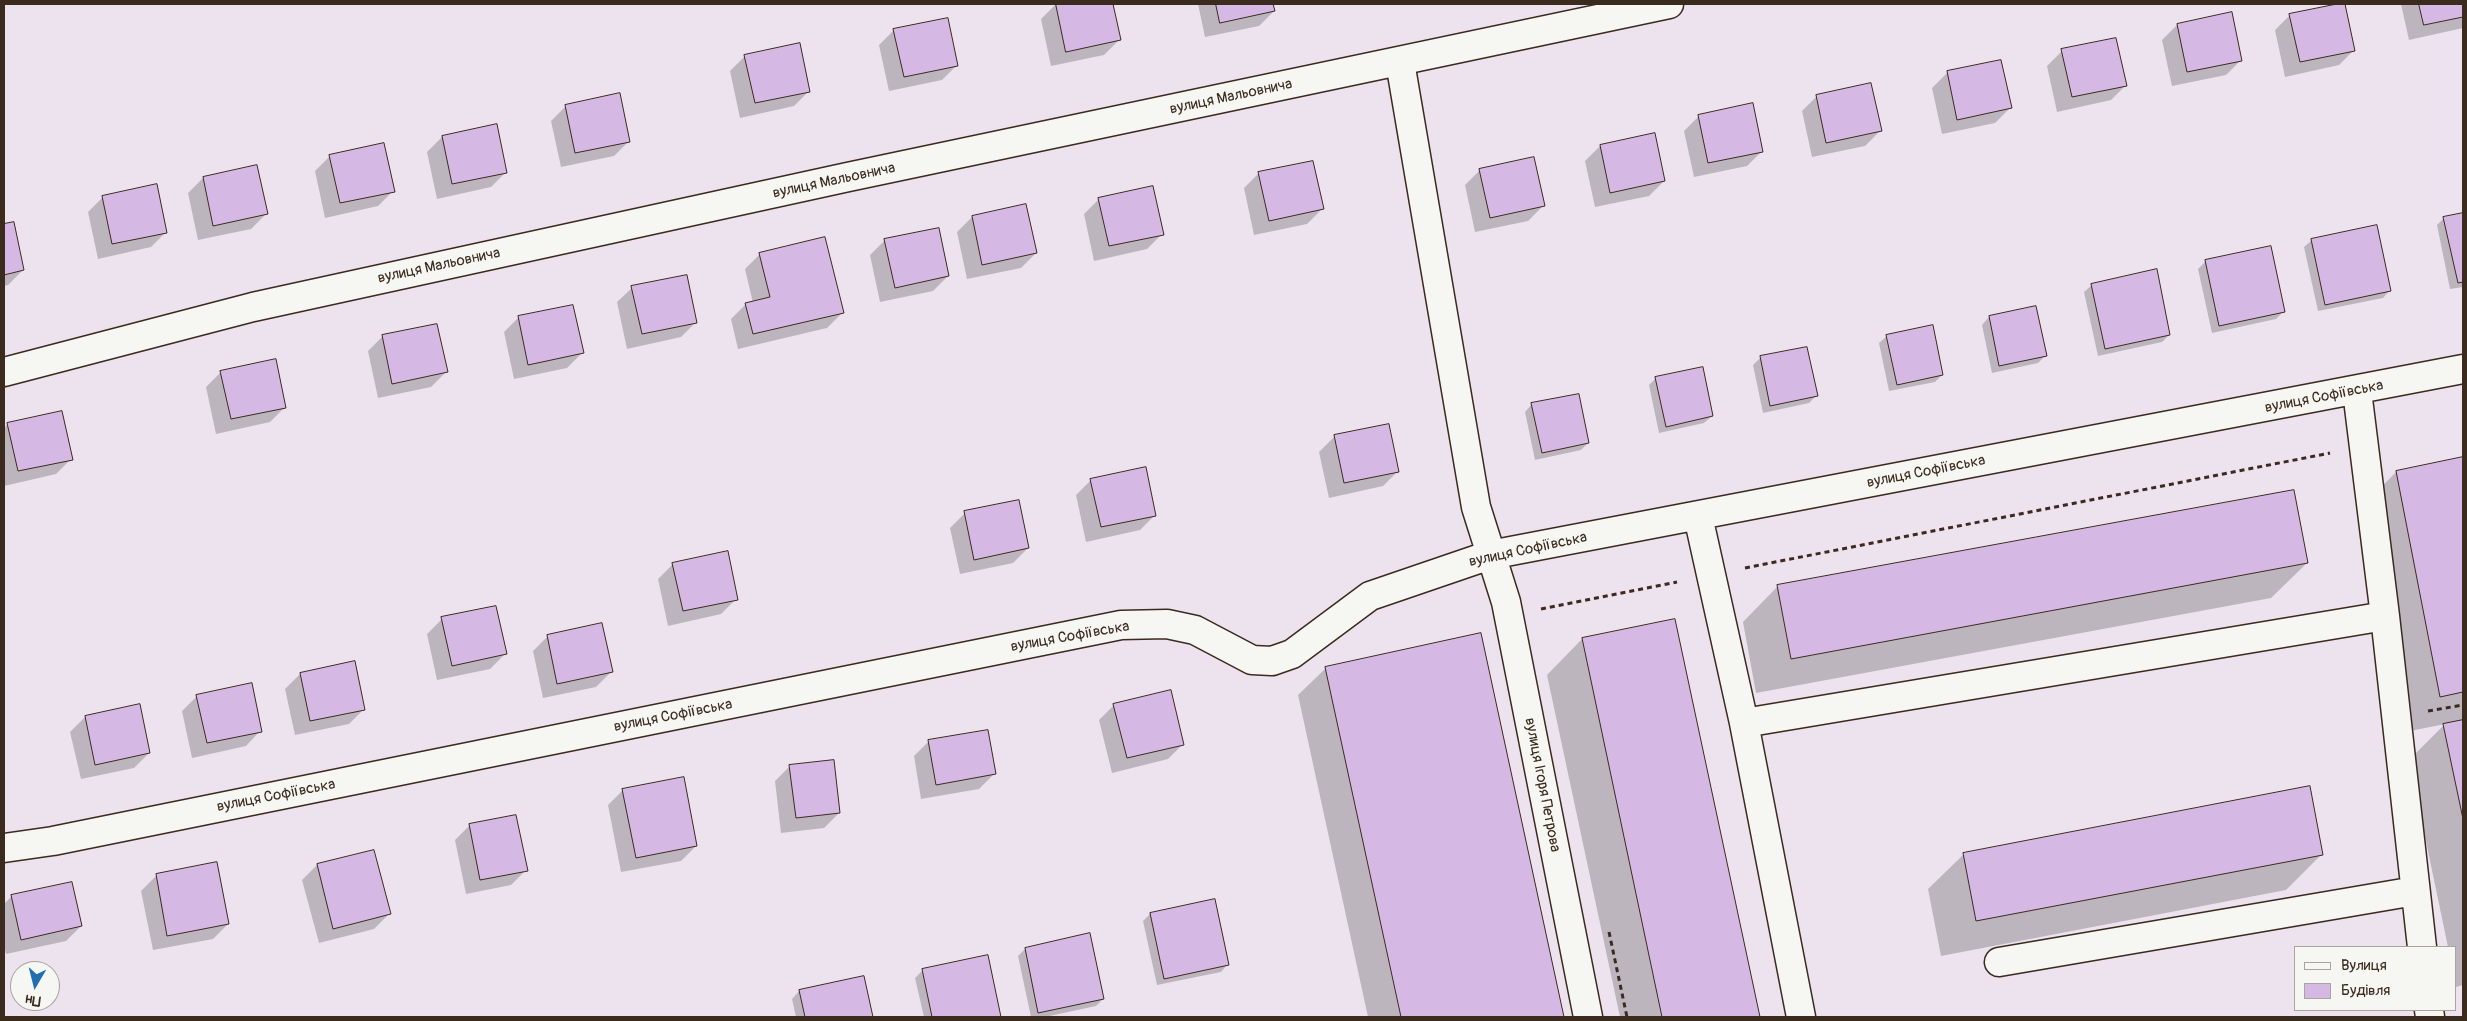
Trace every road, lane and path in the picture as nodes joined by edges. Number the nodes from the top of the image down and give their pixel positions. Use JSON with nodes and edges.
{"nodes":[{"id":1,"x":1669,"y":4,"type":"edge"},
{"id":2,"x":1400,"y":62,"type":"junction"},
{"id":3,"x":2463,"y":369,"type":"edge"},
{"id":4,"x":4,"y":372,"type":"edge"},
{"id":5,"x":2357,"y":391,"type":"junction"},
{"id":6,"x":2364,"y":446,"type":"junction"},
{"id":7,"x":1698,"y":516,"type":"junction"},
{"id":8,"x":1490,"y":555,"type":"junction"},
{"id":9,"x":1711,"y":575,"type":"junction"},
{"id":10,"x":2385,"y":616,"type":"junction"},
{"id":11,"x":1543,"y":618,"type":"dead end"},
{"id":12,"x":1744,"y":723,"type":"junction"},
{"id":13,"x":4,"y":848,"type":"edge"},
{"id":14,"x":2415,"y":891,"type":"junction"},
{"id":15,"x":1608,"y":930,"type":"dead end"},
{"id":16,"x":2422,"y":946,"type":"edge"},
{"id":17,"x":1999,"y":962,"type":"dead end"},
{"id":18,"x":1588,"y":1017,"type":"edge"},
{"id":19,"x":1626,"y":1017,"type":"edge"},
{"id":20,"x":1801,"y":1017,"type":"edge"}],
"edges":[{"from":1,"to":2,"type":"street","name":"вулиця Мальовнича"},
{"from":2,"to":4,"type":"street","name":"вулиця Мальовнича"},
{"from":2,"to":8,"type":"street","name":"вулиця Ігоря Петрова"},
{"from":3,"to":5,"type":"street","name":"вулиця Софіївська"},
{"from":5,"to":6,"type":"street"},
{"from":5,"to":7,"type":"street","name":"вулиця Софіївська"},
{"from":6,"to":9,"type":"path"},
{"from":6,"to":10,"type":"street"},
{"from":7,"to":8,"type":"street","name":"вулиця Софіївська"},
{"from":7,"to":9,"type":"street"},
{"from":8,"to":13,"type":"street","name":"вулиця Софіївська"},
{"from":8,"to":18,"type":"street","name":"вулиця Ігоря Петрова"},
{"from":9,"to":11,"type":"path"},
{"from":9,"to":12,"type":"street"},
{"from":10,"to":12,"type":"street"},
{"from":10,"to":14,"type":"street"},
{"from":12,"to":20,"type":"street"},
{"from":14,"to":16,"type":"street"},
{"from":14,"to":17,"type":"street"},
{"from":15,"to":19,"type":"path"}]}
